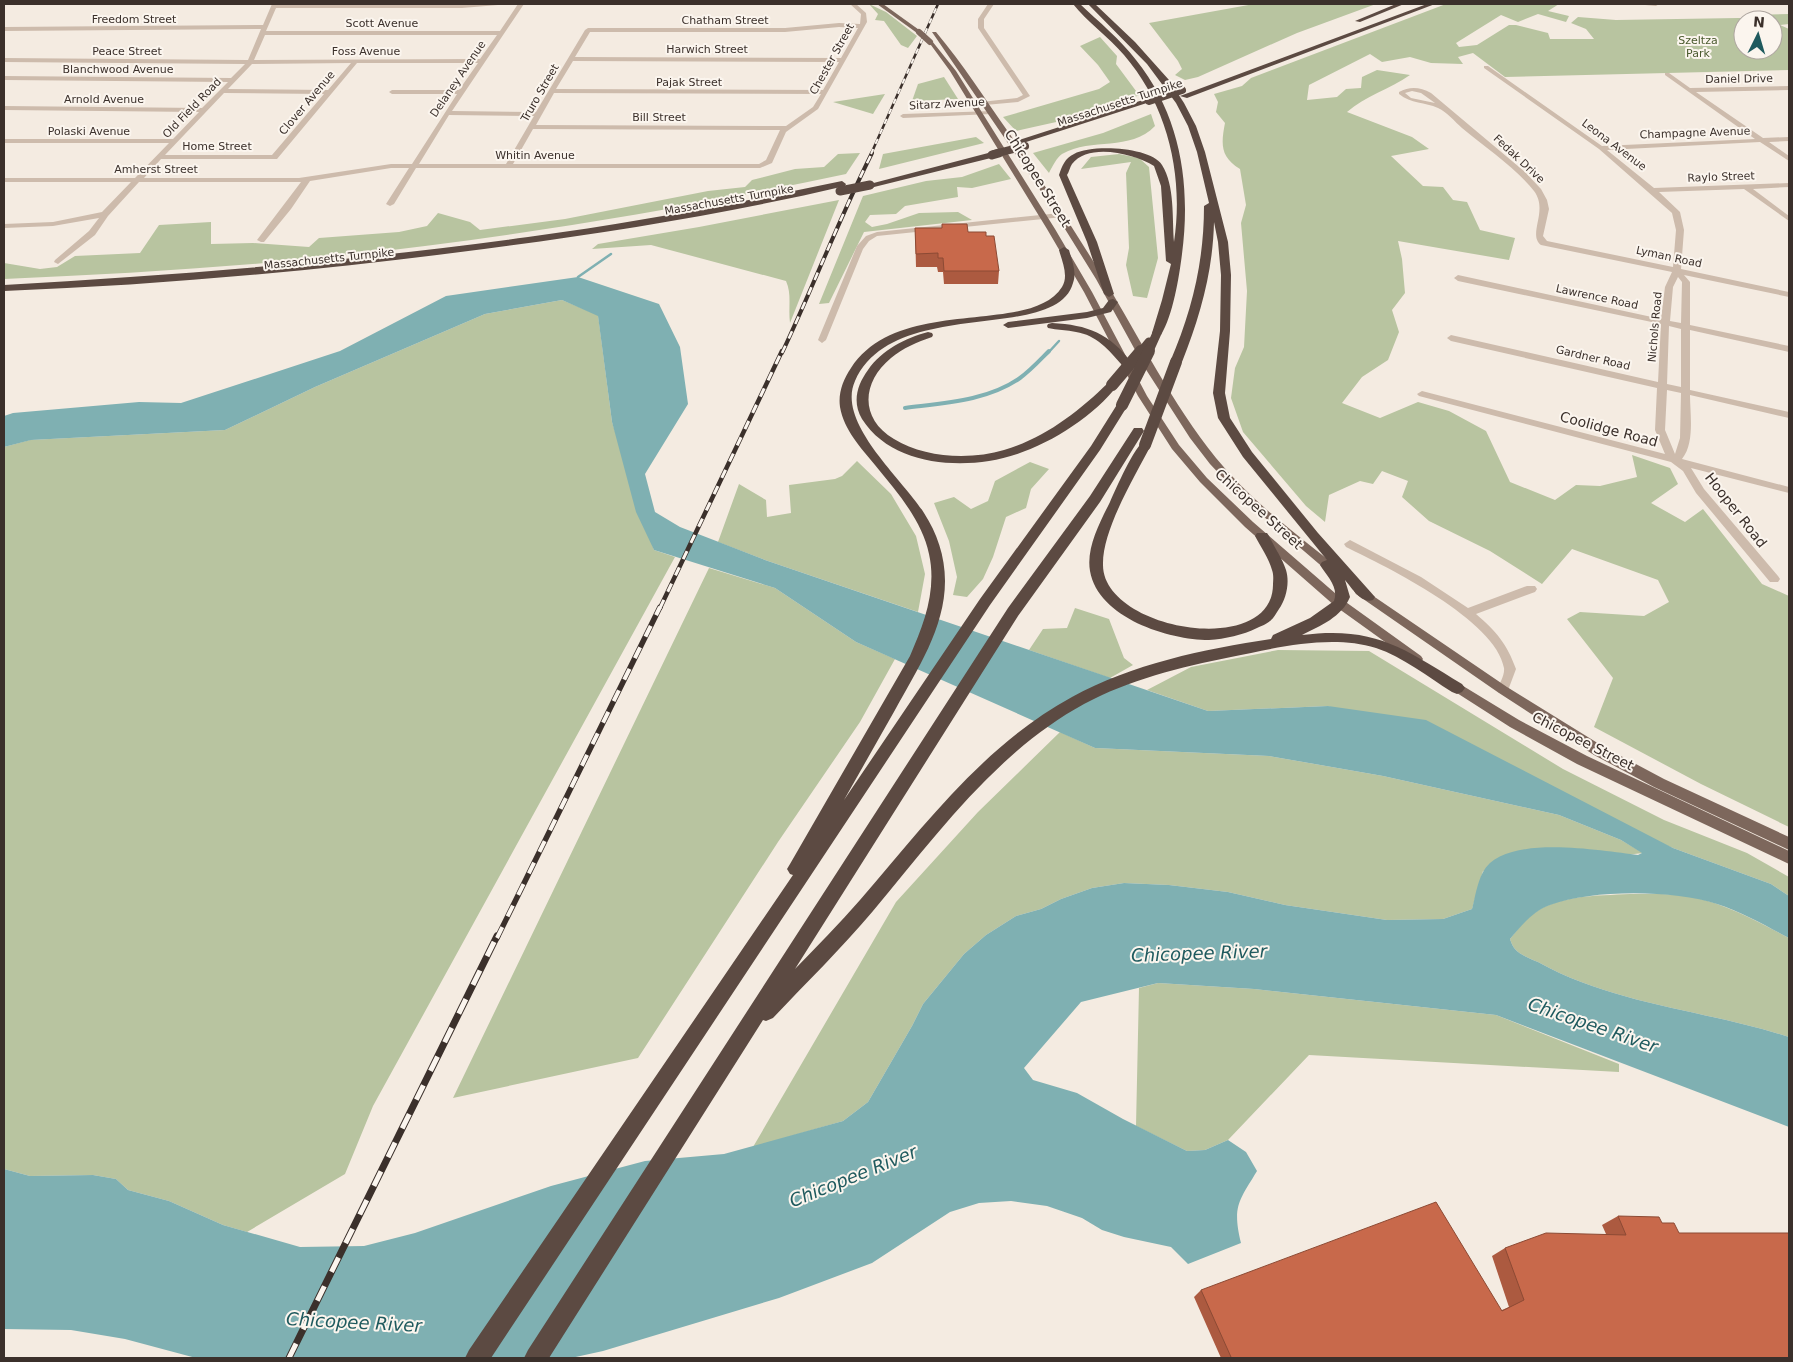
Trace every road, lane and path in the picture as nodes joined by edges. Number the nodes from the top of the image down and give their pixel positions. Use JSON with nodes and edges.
{"nodes":[{"id":1,"x":507,"y":4,"type":"edge"},
{"id":2,"x":521,"y":4,"type":"edge"},
{"id":3,"x":853,"y":4,"type":"edge"},
{"id":4,"x":880,"y":4,"type":"edge"},
{"id":5,"x":990,"y":4,"type":"edge"},
{"id":6,"x":1076,"y":4,"type":"edge"},
{"id":7,"x":1091,"y":4,"type":"edge"},
{"id":8,"x":1401,"y":4,"type":"edge"},
{"id":9,"x":1432,"y":4,"type":"edge"},
{"id":10,"x":1637,"y":4,"type":"edge"},
{"id":11,"x":1656,"y":4,"type":"edge"},
{"id":12,"x":274,"y":5,"type":"edge"},
{"id":13,"x":862,"y":26,"type":"junction"},
{"id":14,"x":1346,"y":26,"type":"dead end"},
{"id":15,"x":927,"y":28,"type":"dead end"},
{"id":16,"x":4,"y":29,"type":"edge"},
{"id":17,"x":264,"y":30,"type":"junction"},
{"id":18,"x":588,"y":30,"type":"joint"},
{"id":19,"x":502,"y":33,"type":"junction"},
{"id":20,"x":1302,"y":43,"type":"dead end"},
{"id":21,"x":571,"y":59,"type":"junction"},
{"id":22,"x":4,"y":60,"type":"edge"},
{"id":23,"x":844,"y":60,"type":"junction"},
{"id":24,"x":356,"y":61,"type":"junction"},
{"id":25,"x":482,"y":61,"type":"junction"},
{"id":26,"x":250,"y":62,"type":"junction"},
{"id":27,"x":1486,"y":66,"type":"dead end"},
{"id":28,"x":1667,"y":74,"type":"dead end"},
{"id":29,"x":4,"y":78,"type":"edge"},
{"id":30,"x":232,"y":80,"type":"junction"},
{"id":31,"x":1789,"y":88,"type":"edge"},
{"id":32,"x":1689,"y":90,"type":"junction"},
{"id":33,"x":552,"y":91,"type":"junction"},
{"id":34,"x":221,"y":92,"type":"junction"},
{"id":35,"x":330,"y":92,"type":"junction"},
{"id":36,"x":392,"y":92,"type":"dead end"},
{"id":37,"x":460,"y":92,"type":"junction"},
{"id":38,"x":825,"y":92,"type":"junction"},
{"id":39,"x":1183,"y":93,"type":"junction"},
{"id":40,"x":985,"y":103,"type":"junction"},
{"id":41,"x":974,"y":104,"type":"junction"},
{"id":42,"x":1441,"y":107,"type":"junction"},
{"id":43,"x":4,"y":108,"type":"edge"},
{"id":44,"x":204,"y":110,"type":"junction"},
{"id":45,"x":991,"y":112,"type":"junction"},
{"id":46,"x":447,"y":113,"type":"junction"},
{"id":47,"x":978,"y":113,"type":"junction"},
{"id":48,"x":539,"y":114,"type":"junction"},
{"id":49,"x":903,"y":116,"type":"dead end"},
{"id":50,"x":532,"y":127,"type":"junction"},
{"id":51,"x":786,"y":128,"type":"junction"},
{"id":52,"x":1789,"y":140,"type":"edge"},
{"id":53,"x":4,"y":141,"type":"edge"},
{"id":54,"x":174,"y":142,"type":"junction"},
{"id":55,"x":1765,"y":142,"type":"junction"},
{"id":56,"x":1602,"y":148,"type":"junction"},
{"id":57,"x":159,"y":157,"type":"junction"},
{"id":58,"x":274,"y":157,"type":"joint"},
{"id":59,"x":1789,"y":159,"type":"edge"},
{"id":60,"x":412,"y":165,"type":"junction"},
{"id":61,"x":764,"y":165,"type":"joint"},
{"id":62,"x":508,"y":166,"type":"junction"},
{"id":63,"x":1206,"y":172,"type":"junction"},
{"id":64,"x":307,"y":179,"type":"junction"},
{"id":65,"x":4,"y":180,"type":"edge"},
{"id":66,"x":137,"y":180,"type":"junction"},
{"id":67,"x":1789,"y":185,"type":"edge"},
{"id":68,"x":1746,"y":187,"type":"junction"},
{"id":69,"x":841,"y":188,"type":"junction"},
{"id":70,"x":1653,"y":190,"type":"junction"},
{"id":71,"x":390,"y":204,"type":"dead end"},
{"id":72,"x":105,"y":214,"type":"junction"},
{"id":73,"x":1060,"y":215,"type":"junction"},
{"id":74,"x":1044,"y":216,"type":"junction"},
{"id":75,"x":1789,"y":219,"type":"edge"},
{"id":76,"x":4,"y":226,"type":"edge"},
{"id":77,"x":260,"y":240,"type":"dead end"},
{"id":78,"x":1544,"y":243,"type":"joint"},
{"id":79,"x":1064,"y":250,"type":"junction"},
{"id":80,"x":58,"y":262,"type":"dead end"},
{"id":81,"x":1677,"y":270,"type":"junction"},
{"id":82,"x":1458,"y":278,"type":"dead end"},
{"id":83,"x":1172,"y":286,"type":"junction"},
{"id":84,"x":4,"y":288,"type":"edge"},
{"id":85,"x":1789,"y":294,"type":"edge"},
{"id":86,"x":4,"y":297,"type":"edge"},
{"id":87,"x":1111,"y":298,"type":"junction"},
{"id":88,"x":1099,"y":312,"type":"junction"},
{"id":89,"x":1664,"y":323,"type":"junction"},
{"id":90,"x":1011,"y":324,"type":"junction"},
{"id":91,"x":1686,"y":327,"type":"junction"},
{"id":92,"x":1157,"y":333,"type":"junction"},
{"id":93,"x":1451,"y":338,"type":"dead end"},
{"id":94,"x":822,"y":340,"type":"dead end"},
{"id":95,"x":1789,"y":349,"type":"edge"},
{"id":96,"x":1176,"y":362,"type":"junction"},
{"id":97,"x":1126,"y":363,"type":"junction"},
{"id":98,"x":1662,"y":386,"type":"junction"},
{"id":99,"x":1685,"y":390,"type":"junction"},
{"id":100,"x":1422,"y":394,"type":"dead end"},
{"id":101,"x":1789,"y":415,"type":"edge"},
{"id":102,"x":1675,"y":460,"type":"junction"},
{"id":103,"x":1789,"y":490,"type":"edge"},
{"id":104,"x":1262,"y":536,"type":"junction"},
{"id":105,"x":1350,"y":544,"type":"dead end"},
{"id":106,"x":1327,"y":565,"type":"junction"},
{"id":107,"x":1774,"y":579,"type":"dead end"},
{"id":108,"x":1531,"y":589,"type":"dead end"},
{"id":109,"x":1368,"y":597,"type":"junction"},
{"id":110,"x":1340,"y":604,"type":"junction"},
{"id":111,"x":1466,"y":613,"type":"junction"},
{"id":112,"x":1262,"y":646,"type":"junction"},
{"id":113,"x":1457,"y":688,"type":"junction"},
{"id":114,"x":1503,"y":690,"type":"junction"},
{"id":115,"x":1789,"y":844,"type":"edge"},
{"id":116,"x":1789,"y":858,"type":"edge"},
{"id":117,"x":717,"y":1002,"type":"junction"},
{"id":118,"x":742,"y":1038,"type":"junction"},
{"id":119,"x":477,"y":1358,"type":"edge"},
{"id":120,"x":536,"y":1358,"type":"edge"}],
"edges":[{"from":1,"to":12,"type":"street"},
{"from":2,"to":19,"type":"street","name":"Delaney Avenue"},
{"from":3,"to":13,"type":"street","name":"Chester Street"},
{"from":4,"to":41,"type":"main road","name":"Chicopee Street","bridge":true},
{"from":5,"to":40,"type":"street"},
{"from":6,"to":83,"type":"highway"},
{"from":7,"to":63,"type":"highway"},
{"from":8,"to":14,"type":"highway"},
{"from":9,"to":39,"type":"highway","name":"Massachusetts Turnpike"},
{"from":10,"to":11,"type":"street"},
{"from":12,"to":17,"type":"street","name":"Old Field Road"},
{"from":13,"to":18,"type":"street","name":"Chatham Street"},
{"from":13,"to":23,"type":"street","name":"Chester Street"},
{"from":15,"to":40,"type":"main road","name":"Chicopee Street"},
{"from":16,"to":17,"type":"street","name":"Freedom Street"},
{"from":17,"to":19,"type":"street","name":"Scott Avenue"},
{"from":17,"to":26,"type":"street","name":"Old Field Road"},
{"from":18,"to":21,"type":"street","name":"Truro Street"},
{"from":19,"to":25,"type":"street","name":"Delaney Avenue"},
{"from":20,"to":39,"type":"highway","name":"Massachusetts Turnpike"},
{"from":21,"to":23,"type":"street","name":"Harwich Street"},
{"from":21,"to":33,"type":"street","name":"Truro Street"},
{"from":22,"to":26,"type":"street","name":"Peace Street"},
{"from":23,"to":38,"type":"street","name":"Chester Street"},
{"from":24,"to":25,"type":"street","name":"Foss Avenue"},
{"from":24,"to":26,"type":"street","name":"Foss Avenue"},
{"from":24,"to":35,"type":"street","name":"Clover Avenue"},
{"from":25,"to":37,"type":"street","name":"Delaney Avenue"},
{"from":26,"to":30,"type":"street","name":"Old Field Road"},
{"from":27,"to":56,"type":"street","name":"Leona Avenue"},
{"from":28,"to":32,"type":"street","name":"Daniel Drive"},
{"from":29,"to":30,"type":"street","name":"Blanchwood Avenue"},
{"from":30,"to":34,"type":"street","name":"Old Field Road"},
{"from":31,"to":32,"type":"street","name":"Daniel Drive"},
{"from":32,"to":55,"type":"street","name":"Daniel Drive"},
{"from":33,"to":38,"type":"street","name":"Pajak Street"},
{"from":33,"to":48,"type":"street","name":"Truro Street"},
{"from":34,"to":35,"type":"street"},
{"from":34,"to":44,"type":"street","name":"Old Field Road"},
{"from":35,"to":58,"type":"street","name":"Clover Avenue"},
{"from":36,"to":37,"type":"street"},
{"from":37,"to":46,"type":"street","name":"Delaney Avenue"},
{"from":38,"to":51,"type":"street","name":"Chester Street"},
{"from":39,"to":69,"type":"highway","name":"Massachusetts Turnpike","bridge":true},
{"from":40,"to":41,"type":"street"},
{"from":40,"to":45,"type":"main road","name":"Chicopee Street"},
{"from":41,"to":47,"type":"main road","name":"Chicopee Street"},
{"from":42,"to":42,"type":"street","name":"Fedak Drive"},
{"from":42,"to":78,"type":"street","name":"Fedak Drive"},
{"from":43,"to":44,"type":"street","name":"Arnold Avenue"},
{"from":44,"to":54,"type":"street","name":"Old Field Road"},
{"from":45,"to":47,"type":"street","name":"Sitarz Avenue"},
{"from":45,"to":73,"type":"main road","name":"Chicopee Street"},
{"from":46,"to":48,"type":"street"},
{"from":46,"to":60,"type":"street","name":"Delaney Avenue"},
{"from":47,"to":49,"type":"street","name":"Sitarz Avenue"},
{"from":47,"to":74,"type":"main road","name":"Chicopee Street"},
{"from":48,"to":50,"type":"street","name":"Truro Street"},
{"from":50,"to":51,"type":"street","name":"Bill Street"},
{"from":50,"to":62,"type":"street","name":"Truro Street"},
{"from":51,"to":61,"type":"street","name":"Chester Street"},
{"from":52,"to":55,"type":"street","name":"Champagne Avenue"},
{"from":53,"to":54,"type":"street","name":"Polaski Avenue"},
{"from":54,"to":57,"type":"street","name":"Old Field Road"},
{"from":55,"to":56,"type":"street","name":"Champagne Avenue"},
{"from":55,"to":59,"type":"street","name":"Daniel Drive"},
{"from":56,"to":70,"type":"street","name":"Leona Avenue"},
{"from":57,"to":58,"type":"street","name":"Home Street"},
{"from":57,"to":66,"type":"street","name":"Old Field Road"},
{"from":60,"to":62,"type":"street","name":"Whitin Avenue"},
{"from":60,"to":64,"type":"street","name":"Whitin Avenue"},
{"from":60,"to":71,"type":"street","name":"Delaney Avenue"},
{"from":61,"to":62,"type":"street","name":"Whitin Avenue"},
{"from":63,"to":96,"type":"highway"},
{"from":63,"to":109,"type":"highway"},
{"from":64,"to":66,"type":"street","name":"Amherst Street"},
{"from":64,"to":77,"type":"street"},
{"from":65,"to":66,"type":"street","name":"Amherst Street"},
{"from":66,"to":72,"type":"street","name":"Old Field Road"},
{"from":67,"to":68,"type":"street","name":"Raylo Street"},
{"from":68,"to":70,"type":"street","name":"Raylo Street"},
{"from":68,"to":75,"type":"street"},
{"from":69,"to":84,"type":"highway","name":"Massachusetts Turnpike"},
{"from":69,"to":86,"type":"highway","name":"Massachusetts Turnpike"},
{"from":70,"to":81,"type":"street","name":"Leona Avenue"},
{"from":72,"to":76,"type":"street"},
{"from":72,"to":80,"type":"street","name":"Old Field Road"},
{"from":73,"to":74,"type":"street"},
{"from":73,"to":87,"type":"main road","name":"Chicopee Street"},
{"from":74,"to":79,"type":"main road","name":"Chicopee Street"},
{"from":74,"to":94,"type":"street"},
{"from":78,"to":81,"type":"street","name":"Lyman Road"},
{"from":79,"to":88,"type":"main road","name":"Chicopee Street"},
{"from":79,"to":117,"type":"highway"},
{"from":81,"to":85,"type":"street","name":"Lyman Road"},
{"from":81,"to":89,"type":"street","name":"Nichols Road"},
{"from":81,"to":91,"type":"street"},
{"from":82,"to":89,"type":"street","name":"Lawrence Road"},
{"from":83,"to":87,"type":"highway"},
{"from":83,"to":92,"type":"highway"},
{"from":87,"to":88,"type":"highway"},
{"from":87,"to":106,"type":"main road","name":"Chicopee Street"},
{"from":88,"to":90,"type":"highway"},
{"from":88,"to":97,"type":"main road","name":"Chicopee Street"},
{"from":89,"to":91,"type":"street","name":"Lawrence Road"},
{"from":89,"to":98,"type":"street","name":"Nichols Road"},
{"from":90,"to":92,"type":"highway","bridge":true},
{"from":90,"to":97,"type":"highway"},
{"from":91,"to":95,"type":"street","name":"Lawrence Road"},
{"from":91,"to":99,"type":"street"},
{"from":92,"to":117,"type":"highway","bridge":true},
{"from":93,"to":98,"type":"street","name":"Gardner Road"},
{"from":96,"to":104,"type":"highway","bridge":true},
{"from":96,"to":118,"type":"highway","bridge":true},
{"from":97,"to":104,"type":"main road","name":"Chicopee Street"},
{"from":98,"to":99,"type":"street","name":"Gardner Road"},
{"from":98,"to":102,"type":"street","name":"Nichols Road"},
{"from":99,"to":101,"type":"street","name":"Gardner Road"},
{"from":99,"to":102,"type":"street"},
{"from":100,"to":102,"type":"street","name":"Coolidge Road"},
{"from":102,"to":103,"type":"street","name":"Coolidge Road"},
{"from":102,"to":107,"type":"street","name":"Hooper Road"},
{"from":104,"to":110,"type":"main road","name":"Chicopee Street"},
{"from":105,"to":111,"type":"street"},
{"from":106,"to":109,"type":"main road","name":"Chicopee Street"},
{"from":106,"to":110,"type":"highway"},
{"from":108,"to":111,"type":"street"},
{"from":109,"to":114,"type":"main road","name":"Chicopee Street"},
{"from":110,"to":112,"type":"highway"},
{"from":110,"to":113,"type":"main road","name":"Chicopee Street"},
{"from":111,"to":114,"type":"street"},
{"from":112,"to":113,"type":"highway"},
{"from":112,"to":118,"type":"highway"},
{"from":113,"to":116,"type":"main road","name":"Chicopee Street"},
{"from":114,"to":115,"type":"main road","name":"Chicopee Street"},
{"from":117,"to":119,"type":"highway"},
{"from":118,"to":120,"type":"highway"}]}
